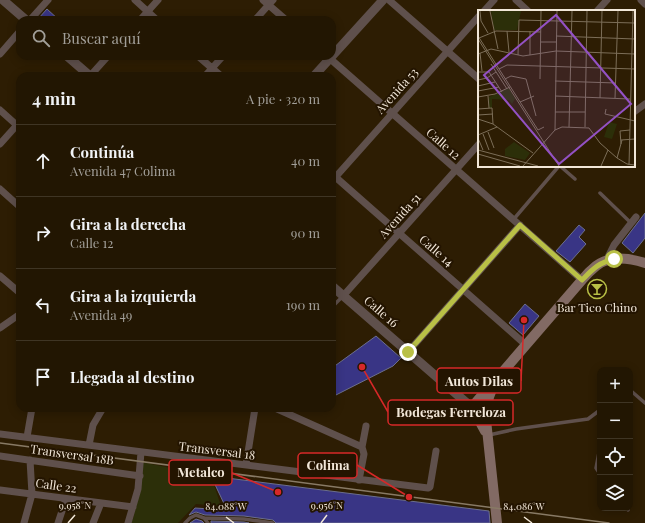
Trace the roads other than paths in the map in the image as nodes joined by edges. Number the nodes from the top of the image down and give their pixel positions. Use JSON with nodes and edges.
{"nodes":[{"id":1,"x":3,"y":0,"type":"edge"},
{"id":2,"x":48,"y":0,"type":"edge"},
{"id":3,"x":134,"y":0,"type":"edge"},
{"id":4,"x":158,"y":0,"type":"edge"},
{"id":5,"x":383,"y":0,"type":"edge"},
{"id":6,"x":389,"y":0,"type":"edge"},
{"id":7,"x":494,"y":0,"type":"edge"},
{"id":8,"x":516,"y":0,"type":"edge"},
{"id":9,"x":607,"y":0,"type":"edge"},
{"id":10,"x":641,"y":0,"type":"edge"},
{"id":11,"x":268,"y":2,"type":"edge"},
{"id":12,"x":645,"y":4,"type":"edge"},
{"id":13,"x":485,"y":10,"type":"edge"},
{"id":14,"x":527,"y":10,"type":"edge"},
{"id":15,"x":598,"y":10,"type":"edge"},
{"id":16,"x":148,"y":12,"type":"junction"},
{"id":17,"x":21,"y":16,"type":"edge"},
{"id":18,"x":34,"y":16,"type":"edge"},
{"id":19,"x":144,"y":16,"type":"edge"},
{"id":20,"x":152,"y":16,"type":"edge"},
{"id":21,"x":258,"y":16,"type":"edge"},
{"id":22,"x":282,"y":16,"type":"edge"},
{"id":23,"x":478,"y":17,"type":"edge"},
{"id":24,"x":16,"y":36,"type":"edge"},
{"id":25,"x":336,"y":49,"type":"edge"},
{"id":26,"x":448,"y":52,"type":"junction"},
{"id":27,"x":0,"y":54,"type":"edge"},
{"id":28,"x":72,"y":60,"type":"edge"},
{"id":29,"x":104,"y":60,"type":"edge"},
{"id":30,"x":203,"y":60,"type":"edge"},
{"id":31,"x":219,"y":60,"type":"edge"},
{"id":32,"x":326,"y":60,"type":"edge"},
{"id":33,"x":331,"y":60,"type":"edge"},
{"id":34,"x":212,"y":68,"type":"junction"},
{"id":35,"x":85,"y":72,"type":"edge"},
{"id":36,"x":94,"y":72,"type":"edge"},
{"id":37,"x":208,"y":72,"type":"edge"},
{"id":38,"x":216,"y":72,"type":"edge"},
{"id":39,"x":317,"y":72,"type":"edge"},
{"id":40,"x":478,"y":78,"type":"edge"},
{"id":41,"x":0,"y":110,"type":"edge"},
{"id":42,"x":392,"y":113,"type":"junction"},
{"id":43,"x":16,"y":124,"type":"edge"},
{"id":44,"x":16,"y":128,"type":"edge"},
{"id":45,"x":0,"y":144,"type":"edge"},
{"id":46,"x":478,"y":145,"type":"edge"},
{"id":47,"x":559,"y":167,"type":"edge"},
{"id":48,"x":561,"y":167,"type":"edge"},
{"id":49,"x":456,"y":169,"type":"junction"},
{"id":50,"x":336,"y":174,"type":"edge"},
{"id":51,"x":575,"y":179,"type":"dead end"},
{"id":52,"x":336,"y":180,"type":"edge"},
{"id":53,"x":0,"y":189,"type":"edge"},
{"id":54,"x":600,"y":193,"type":"dead end"},
{"id":55,"x":16,"y":203,"type":"edge"},
{"id":56,"x":514,"y":220,"type":"junction"},
{"id":57,"x":634,"y":220,"type":"joint"},
{"id":58,"x":520,"y":225,"type":"junction"},
{"id":59,"x":399,"y":233,"type":"junction"},
{"id":60,"x":606,"y":261,"type":"junction"},
{"id":61,"x":645,"y":263,"type":"edge"},
{"id":62,"x":0,"y":276,"type":"edge"},
{"id":63,"x":582,"y":280,"type":"junction"},
{"id":64,"x":463,"y":289,"type":"junction"},
{"id":65,"x":16,"y":290,"type":"edge"},
{"id":66,"x":336,"y":290,"type":"edge"},
{"id":67,"x":343,"y":296,"type":"junction"},
{"id":68,"x":336,"y":303,"type":"edge"},
{"id":69,"x":16,"y":317,"type":"edge"},
{"id":70,"x":0,"y":328,"type":"edge"},
{"id":71,"x":526,"y":345,"type":"junction"},
{"id":72,"x":408,"y":352,"type":"junction"},
{"id":73,"x":500,"y":375,"type":"junction"},
{"id":74,"x":633,"y":393,"type":"edge"},
{"id":75,"x":645,"y":403,"type":"edge"},
{"id":76,"x":472,"y":408,"type":"junction"},
{"id":77,"x":31,"y":412,"type":"edge"},
{"id":78,"x":101,"y":412,"type":"edge"},
{"id":79,"x":254,"y":412,"type":"edge"},
{"id":80,"x":284,"y":412,"type":"edge"},
{"id":81,"x":597,"y":412,"type":"edge"},
{"id":82,"x":486,"y":420,"type":"junction"},
{"id":83,"x":366,"y":426,"type":"dead end"},
{"id":84,"x":0,"y":434,"type":"edge"},
{"id":85,"x":488,"y":436,"type":"junction"},
{"id":86,"x":27,"y":437,"type":"junction"},
{"id":87,"x":89,"y":445,"type":"junction"},
{"id":88,"x":362,"y":447,"type":"junction"},
{"id":89,"x":436,"y":451,"type":"dead end"},
{"id":90,"x":141,"y":452,"type":"junction"},
{"id":91,"x":0,"y":456,"type":"edge"},
{"id":92,"x":30,"y":460,"type":"junction"},
{"id":93,"x":246,"y":465,"type":"junction"},
{"id":94,"x":140,"y":476,"type":"junction"},
{"id":95,"x":359,"y":480,"type":"junction"},
{"id":96,"x":0,"y":490,"type":"edge"},
{"id":97,"x":32,"y":494,"type":"junction"},
{"id":98,"x":66,"y":499,"type":"junction"},
{"id":99,"x":100,"y":503,"type":"junction"},
{"id":100,"x":133,"y":507,"type":"junction"},
{"id":101,"x":204,"y":518,"type":"junction"},
{"id":102,"x":24,"y":523,"type":"edge"},
{"id":103,"x":58,"y":523,"type":"edge"},
{"id":104,"x":93,"y":523,"type":"edge"},
{"id":105,"x":128,"y":523,"type":"edge"},
{"id":106,"x":185,"y":523,"type":"edge"},
{"id":107,"x":208,"y":523,"type":"edge"},
{"id":108,"x":273,"y":523,"type":"edge"},
{"id":109,"x":497,"y":523,"type":"edge"}],
"edges":[{"from":1,"to":17,"type":"street"},
{"from":2,"to":18,"type":"street"},
{"from":3,"to":16,"type":"street"},
{"from":4,"to":16,"type":"street"},
{"from":5,"to":25,"type":"street"},
{"from":6,"to":26,"type":"street"},
{"from":7,"to":13,"type":"street"},
{"from":8,"to":14,"type":"street"},
{"from":9,"to":15,"type":"street"},
{"from":10,"to":12,"type":"street"},
{"from":11,"to":21,"type":"street"},
{"from":11,"to":22,"type":"street"},
{"from":16,"to":19,"type":"street"},
{"from":16,"to":20,"type":"street"},
{"from":23,"to":26,"type":"street","name":"Avenida 53"},
{"from":24,"to":27,"type":"street"},
{"from":26,"to":40,"type":"street"},
{"from":26,"to":42,"type":"street","name":"Avenida 53"},
{"from":28,"to":35,"type":"street"},
{"from":29,"to":36,"type":"street"},
{"from":30,"to":34,"type":"street"},
{"from":31,"to":34,"type":"street"},
{"from":32,"to":39,"type":"street"},
{"from":33,"to":42,"type":"street","name":"Calle 12"},
{"from":34,"to":37,"type":"street"},
{"from":34,"to":38,"type":"street"},
{"from":41,"to":43,"type":"street"},
{"from":42,"to":49,"type":"street","name":"Calle 12"},
{"from":42,"to":50,"type":"street","name":"Avenida 53"},
{"from":44,"to":45,"type":"street"},
{"from":46,"to":49,"type":"street","name":"Avenida 51"},
{"from":47,"to":56,"type":"lane"},
{"from":48,"to":51,"type":"lane"},
{"from":49,"to":56,"type":"street","name":"Calle 12"},
{"from":49,"to":59,"type":"street","name":"Avenida 51"},
{"from":52,"to":59,"type":"street","name":"Calle 14"},
{"from":53,"to":55,"type":"street"},
{"from":54,"to":57,"type":"lane"},
{"from":56,"to":58,"type":"street","name":"Calle 12"},
{"from":57,"to":60,"type":"street"},
{"from":58,"to":63,"type":"street","name":"Calle 12"},
{"from":58,"to":64,"type":"street"},
{"from":59,"to":64,"type":"street","name":"Calle 14"},
{"from":59,"to":67,"type":"street","name":"Avenida 51"},
{"from":60,"to":61,"type":"main road"},
{"from":60,"to":63,"type":"main road"},
{"from":62,"to":65,"type":"street"},
{"from":63,"to":71,"type":"main road"},
{"from":64,"to":71,"type":"street","name":"Calle 14"},
{"from":64,"to":72,"type":"street"},
{"from":66,"to":67,"type":"street","name":"Calle 16"},
{"from":67,"to":68,"type":"lane","name":"Avenida 51"},
{"from":67,"to":72,"type":"street","name":"Calle 16"},
{"from":69,"to":70,"type":"street"},
{"from":71,"to":73,"type":"main road"},
{"from":72,"to":76,"type":"street","name":"Calle 16"},
{"from":73,"to":76,"type":"main road"},
{"from":73,"to":82,"type":"main road"},
{"from":74,"to":75,"type":"lane"},
{"from":76,"to":82,"type":"street","name":"Calle 16"},
{"from":76,"to":85,"type":"main road"},
{"from":77,"to":86,"type":"street"},
{"from":78,"to":87,"type":"street"},
{"from":79,"to":93,"type":"street"},
{"from":80,"to":88,"type":"street"},
{"from":81,"to":85,"type":"lane"},
{"from":82,"to":85,"type":"main road"},
{"from":83,"to":88,"type":"street"},
{"from":84,"to":86,"type":"street","name":"Transversal 18"},
{"from":85,"to":109,"type":"main road"},
{"from":86,"to":87,"type":"street","name":"Transversal 18"},
{"from":87,"to":90,"type":"street","name":"Transversal 18"},
{"from":88,"to":95,"type":"street"},
{"from":89,"to":95,"type":"street","name":"Transversal 18"},
{"from":90,"to":93,"type":"street","name":"Transversal 18"},
{"from":90,"to":94,"type":"street"},
{"from":91,"to":92,"type":"street","name":"Transversal 18B"},
{"from":92,"to":94,"type":"street","name":"Transversal 18B"},
{"from":92,"to":97,"type":"street"},
{"from":93,"to":95,"type":"street","name":"Transversal 18"},
{"from":94,"to":100,"type":"street"},
{"from":96,"to":97,"type":"street","name":"Calle 22"},
{"from":97,"to":98,"type":"street","name":"Calle 22"},
{"from":97,"to":102,"type":"street"},
{"from":98,"to":99,"type":"street","name":"Calle 22"},
{"from":98,"to":103,"type":"street"},
{"from":99,"to":100,"type":"street","name":"Calle 22"},
{"from":99,"to":104,"type":"street"},
{"from":100,"to":105,"type":"street"},
{"from":101,"to":106,"type":"lane"},
{"from":101,"to":107,"type":"lane"},
{"from":101,"to":108,"type":"lane"}]}
